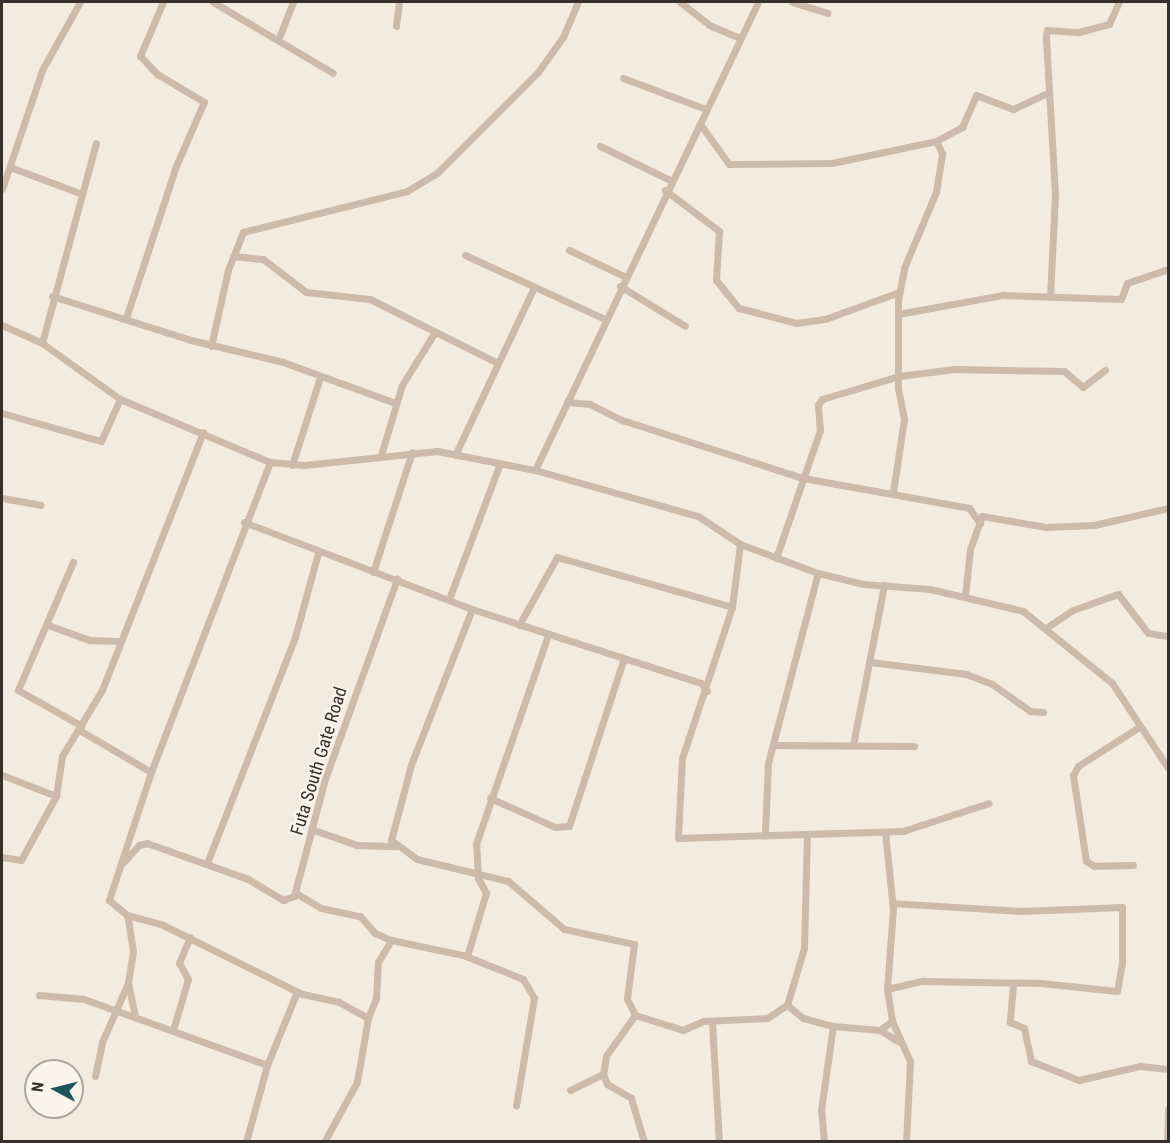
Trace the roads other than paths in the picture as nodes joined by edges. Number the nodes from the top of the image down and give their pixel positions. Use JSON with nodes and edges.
{"nodes":[{"id":1,"x":80,"y":2,"type":"edge"},
{"id":2,"x":164,"y":2,"type":"edge"},
{"id":3,"x":213,"y":2,"type":"edge"},
{"id":4,"x":293,"y":2,"type":"edge"},
{"id":5,"x":399,"y":2,"type":"edge"},
{"id":6,"x":578,"y":2,"type":"edge"},
{"id":7,"x":680,"y":2,"type":"edge"},
{"id":8,"x":758,"y":2,"type":"edge"},
{"id":9,"x":792,"y":2,"type":"edge"},
{"id":10,"x":1119,"y":2,"type":"edge"},
{"id":11,"x":827,"y":13,"type":"dead end"},
{"id":12,"x":396,"y":26,"type":"dead end"},
{"id":13,"x":740,"y":38,"type":"junction"},
{"id":14,"x":278,"y":40,"type":"junction"},
{"id":15,"x":333,"y":73,"type":"dead end"},
{"id":16,"x":623,"y":78,"type":"dead end"},
{"id":17,"x":1049,"y":92,"type":"junction"},
{"id":18,"x":705,"y":109,"type":"junction"},
{"id":19,"x":700,"y":124,"type":"junction"},
{"id":20,"x":936,"y":141,"type":"junction"},
{"id":21,"x":96,"y":143,"type":"dead end"},
{"id":22,"x":600,"y":147,"type":"dead end"},
{"id":23,"x":10,"y":167,"type":"junction"},
{"id":24,"x":669,"y":180,"type":"junction"},
{"id":25,"x":2,"y":189,"type":"edge"},
{"id":26,"x":665,"y":190,"type":"junction"},
{"id":27,"x":82,"y":194,"type":"junction"},
{"id":28,"x":569,"y":250,"type":"dead end"},
{"id":29,"x":465,"y":255,"type":"dead end"},
{"id":30,"x":233,"y":256,"type":"junction"},
{"id":31,"x":1168,"y":269,"type":"edge"},
{"id":32,"x":624,"y":276,"type":"junction"},
{"id":33,"x":620,"y":286,"type":"junction"},
{"id":34,"x":533,"y":290,"type":"junction"},
{"id":35,"x":899,"y":292,"type":"junction"},
{"id":36,"x":52,"y":296,"type":"junction"},
{"id":37,"x":1050,"y":297,"type":"junction"},
{"id":38,"x":898,"y":314,"type":"junction"},
{"id":39,"x":126,"y":318,"type":"junction"},
{"id":40,"x":605,"y":319,"type":"junction"},
{"id":41,"x":2,"y":325,"type":"edge"},
{"id":42,"x":685,"y":326,"type":"dead end"},
{"id":43,"x":435,"y":332,"type":"junction"},
{"id":44,"x":42,"y":343,"type":"junction"},
{"id":45,"x":211,"y":346,"type":"junction"},
{"id":46,"x":496,"y":362,"type":"junction"},
{"id":47,"x":1106,"y":370,"type":"dead end"},
{"id":48,"x":899,"y":376,"type":"junction"},
{"id":49,"x":320,"y":377,"type":"junction"},
{"id":50,"x":120,"y":399,"type":"junction"},
{"id":51,"x":567,"y":402,"type":"junction"},
{"id":52,"x":395,"y":403,"type":"junction"},
{"id":53,"x":2,"y":413,"type":"edge"},
{"id":54,"x":203,"y":432,"type":"junction"},
{"id":55,"x":412,"y":452,"type":"junction"},
{"id":56,"x":381,"y":455,"type":"junction"},
{"id":57,"x":455,"y":455,"type":"junction"},
{"id":58,"x":270,"y":462,"type":"junction"},
{"id":59,"x":292,"y":465,"type":"junction"},
{"id":60,"x":499,"y":466,"type":"junction"},
{"id":61,"x":535,"y":470,"type":"junction"},
{"id":62,"x":803,"y":478,"type":"junction"},
{"id":63,"x":893,"y":492,"type":"junction"},
{"id":64,"x":2,"y":498,"type":"edge"},
{"id":65,"x":40,"y":505,"type":"dead end"},
{"id":66,"x":1168,"y":508,"type":"edge"},
{"id":67,"x":244,"y":522,"type":"junction"},
{"id":68,"x":980,"y":523,"type":"junction"},
{"id":69,"x":740,"y":544,"type":"junction"},
{"id":70,"x":318,"y":553,"type":"junction"},
{"id":71,"x":776,"y":558,"type":"junction"},
{"id":72,"x":73,"y":562,"type":"dead end"},
{"id":73,"x":373,"y":572,"type":"junction"},
{"id":74,"x":818,"y":573,"type":"junction"},
{"id":75,"x":397,"y":579,"type":"junction"},
{"id":76,"x":884,"y":585,"type":"junction"},
{"id":77,"x":965,"y":596,"type":"junction"},
{"id":78,"x":449,"y":599,"type":"junction"},
{"id":79,"x":732,"y":607,"type":"junction"},
{"id":80,"x":472,"y":609,"type":"junction"},
{"id":81,"x":519,"y":625,"type":"junction"},
{"id":82,"x":48,"y":626,"type":"junction"},
{"id":83,"x":1046,"y":628,"type":"junction"},
{"id":84,"x":548,"y":635,"type":"junction"},
{"id":85,"x":1168,"y":636,"type":"edge"},
{"id":86,"x":118,"y":641,"type":"junction"},
{"id":87,"x":623,"y":661,"type":"junction"},
{"id":88,"x":870,"y":662,"type":"junction"},
{"id":89,"x":711,"y":676,"type":"junction"},
{"id":90,"x":701,"y":683,"type":"junction"},
{"id":91,"x":707,"y":692,"type":"junction"},
{"id":92,"x":1043,"y":712,"type":"dead end"},
{"id":93,"x":1139,"y":727,"type":"junction"},
{"id":94,"x":82,"y":728,"type":"junction"},
{"id":95,"x":774,"y":745,"type":"junction"},
{"id":96,"x":852,"y":745,"type":"junction"},
{"id":97,"x":914,"y":746,"type":"dead end"},
{"id":98,"x":1168,"y":768,"type":"edge"},
{"id":99,"x":151,"y":772,"type":"junction"},
{"id":100,"x":2,"y":775,"type":"edge"},
{"id":101,"x":56,"y":796,"type":"junction"},
{"id":102,"x":490,"y":798,"type":"junction"},
{"id":103,"x":989,"y":803,"type":"dead end"},
{"id":104,"x":311,"y":829,"type":"junction"},
{"id":105,"x":765,"y":832,"type":"junction"},
{"id":106,"x":885,"y":832,"type":"junction"},
{"id":107,"x":807,"y":836,"type":"junction"},
{"id":108,"x":395,"y":846,"type":"junction"},
{"id":109,"x":2,"y":857,"type":"edge"},
{"id":110,"x":207,"y":863,"type":"junction"},
{"id":111,"x":1132,"y":865,"type":"dead end"},
{"id":112,"x":117,"y":870,"type":"junction"},
{"id":113,"x":478,"y":878,"type":"junction"},
{"id":114,"x":296,"y":893,"type":"junction"},
{"id":115,"x":892,"y":903,"type":"junction"},
{"id":116,"x":127,"y":915,"type":"junction"},
{"id":117,"x":189,"y":937,"type":"junction"},
{"id":118,"x":391,"y":940,"type":"junction"},
{"id":119,"x":467,"y":956,"type":"junction"},
{"id":120,"x":128,"y":983,"type":"junction"},
{"id":121,"x":1013,"y":985,"type":"junction"},
{"id":122,"x":887,"y":989,"type":"junction"},
{"id":123,"x":297,"y":992,"type":"junction"},
{"id":124,"x":39,"y":995,"type":"dead end"},
{"id":125,"x":787,"y":1005,"type":"junction"},
{"id":126,"x":116,"y":1014,"type":"junction"},
{"id":127,"x":635,"y":1015,"type":"junction"},
{"id":128,"x":135,"y":1017,"type":"junction"},
{"id":129,"x":368,"y":1018,"type":"junction"},
{"id":130,"x":892,"y":1021,"type":"junction"},
{"id":131,"x":712,"y":1022,"type":"junction"},
{"id":132,"x":833,"y":1026,"type":"junction"},
{"id":133,"x":173,"y":1030,"type":"junction"},
{"id":134,"x":880,"y":1030,"type":"junction"},
{"id":135,"x":899,"y":1042,"type":"junction"},
{"id":136,"x":267,"y":1065,"type":"junction"},
{"id":137,"x":1168,"y":1069,"type":"edge"},
{"id":138,"x":603,"y":1074,"type":"junction"},
{"id":139,"x":95,"y":1076,"type":"dead end"},
{"id":140,"x":570,"y":1090,"type":"dead end"},
{"id":141,"x":516,"y":1105,"type":"dead end"},
{"id":142,"x":1168,"y":1109,"type":"edge"},
{"id":143,"x":246,"y":1141,"type":"edge"},
{"id":144,"x":324,"y":1142,"type":"edge"},
{"id":145,"x":644,"y":1142,"type":"edge"},
{"id":146,"x":719,"y":1142,"type":"edge"},
{"id":147,"x":824,"y":1142,"type":"edge"},
{"id":148,"x":906,"y":1142,"type":"edge"},
{"id":149,"x":1167,"y":1142,"type":"edge"}],
"edges":[{"from":1,"to":23,"type":"street"},
{"from":2,"to":39,"type":"street"},
{"from":3,"to":14,"type":"street"},
{"from":4,"to":14,"type":"street"},
{"from":5,"to":12,"type":"street"},
{"from":6,"to":30,"type":"street"},
{"from":7,"to":13,"type":"street"},
{"from":8,"to":13,"type":"street"},
{"from":9,"to":11,"type":"street"},
{"from":10,"to":17,"type":"street"},
{"from":13,"to":18,"type":"street"},
{"from":14,"to":15,"type":"street"},
{"from":16,"to":18,"type":"street"},
{"from":17,"to":20,"type":"street"},
{"from":17,"to":37,"type":"street"},
{"from":18,"to":19,"type":"street"},
{"from":19,"to":20,"type":"street"},
{"from":19,"to":24,"type":"street"},
{"from":20,"to":35,"type":"street"},
{"from":21,"to":27,"type":"street"},
{"from":22,"to":24,"type":"street"},
{"from":23,"to":25,"type":"street"},
{"from":23,"to":27,"type":"street"},
{"from":24,"to":26,"type":"street"},
{"from":26,"to":32,"type":"street"},
{"from":26,"to":35,"type":"street"},
{"from":27,"to":36,"type":"street"},
{"from":28,"to":32,"type":"street"},
{"from":29,"to":34,"type":"street"},
{"from":30,"to":43,"type":"street"},
{"from":30,"to":45,"type":"street"},
{"from":31,"to":37,"type":"street"},
{"from":32,"to":33,"type":"street"},
{"from":33,"to":40,"type":"street"},
{"from":33,"to":42,"type":"street"},
{"from":34,"to":40,"type":"street"},
{"from":34,"to":46,"type":"street"},
{"from":35,"to":38,"type":"street"},
{"from":36,"to":39,"type":"street"},
{"from":36,"to":44,"type":"street"},
{"from":37,"to":38,"type":"street"},
{"from":38,"to":48,"type":"street"},
{"from":39,"to":45,"type":"street"},
{"from":40,"to":51,"type":"street"},
{"from":41,"to":44,"type":"street"},
{"from":43,"to":46,"type":"street"},
{"from":43,"to":52,"type":"street"},
{"from":44,"to":50,"type":"street"},
{"from":45,"to":49,"type":"street"},
{"from":46,"to":57,"type":"street"},
{"from":47,"to":48,"type":"street"},
{"from":48,"to":62,"type":"street"},
{"from":48,"to":63,"type":"street"},
{"from":49,"to":52,"type":"street"},
{"from":49,"to":59,"type":"street"},
{"from":50,"to":53,"type":"street"},
{"from":50,"to":54,"type":"street"},
{"from":51,"to":61,"type":"street"},
{"from":51,"to":62,"type":"street"},
{"from":52,"to":56,"type":"street"},
{"from":54,"to":58,"type":"street"},
{"from":54,"to":86,"type":"street"},
{"from":55,"to":56,"type":"street"},
{"from":55,"to":57,"type":"street"},
{"from":55,"to":73,"type":"street"},
{"from":56,"to":59,"type":"street"},
{"from":57,"to":60,"type":"street"},
{"from":58,"to":59,"type":"street"},
{"from":58,"to":67,"type":"street"},
{"from":60,"to":61,"type":"street"},
{"from":60,"to":78,"type":"street"},
{"from":61,"to":69,"type":"street"},
{"from":62,"to":63,"type":"street"},
{"from":62,"to":71,"type":"street"},
{"from":63,"to":68,"type":"street"},
{"from":64,"to":65,"type":"street"},
{"from":66,"to":68,"type":"street"},
{"from":67,"to":70,"type":"street"},
{"from":67,"to":99,"type":"street"},
{"from":68,"to":77,"type":"street"},
{"from":69,"to":71,"type":"street"},
{"from":69,"to":79,"type":"street"},
{"from":70,"to":73,"type":"street"},
{"from":70,"to":110,"type":"street"},
{"from":71,"to":74,"type":"street"},
{"from":72,"to":82,"type":"street"},
{"from":73,"to":75,"type":"street"},
{"from":74,"to":76,"type":"street"},
{"from":74,"to":95,"type":"street"},
{"from":75,"to":78,"type":"street"},
{"from":75,"to":104,"type":"street","name":"Futa South Gate Road"},
{"from":76,"to":77,"type":"street"},
{"from":76,"to":88,"type":"street"},
{"from":77,"to":83,"type":"street"},
{"from":78,"to":80,"type":"street"},
{"from":79,"to":81,"type":"street"},
{"from":79,"to":89,"type":"street"},
{"from":80,"to":81,"type":"street"},
{"from":80,"to":108,"type":"street"},
{"from":81,"to":84,"type":"street"},
{"from":82,"to":86,"type":"street"},
{"from":82,"to":94,"type":"street"},
{"from":83,"to":85,"type":"street"},
{"from":83,"to":93,"type":"street"},
{"from":84,"to":87,"type":"street"},
{"from":84,"to":102,"type":"street"},
{"from":86,"to":94,"type":"street"},
{"from":87,"to":90,"type":"street"},
{"from":87,"to":102,"type":"street"},
{"from":88,"to":92,"type":"street"},
{"from":88,"to":96,"type":"street"},
{"from":89,"to":90,"type":"street"},
{"from":89,"to":91,"type":"street"},
{"from":90,"to":91,"type":"street"},
{"from":91,"to":105,"type":"street"},
{"from":93,"to":98,"type":"street"},
{"from":93,"to":111,"type":"street"},
{"from":94,"to":99,"type":"street"},
{"from":94,"to":101,"type":"street"},
{"from":95,"to":96,"type":"street"},
{"from":95,"to":105,"type":"street"},
{"from":96,"to":97,"type":"street"},
{"from":99,"to":112,"type":"street"},
{"from":100,"to":101,"type":"street"},
{"from":101,"to":109,"type":"street"},
{"from":102,"to":113,"type":"street"},
{"from":103,"to":106,"type":"street"},
{"from":104,"to":108,"type":"street"},
{"from":104,"to":114,"type":"street","name":"Futa South Gate Road"},
{"from":105,"to":107,"type":"street"},
{"from":106,"to":107,"type":"street"},
{"from":106,"to":115,"type":"street"},
{"from":107,"to":125,"type":"street"},
{"from":108,"to":113,"type":"street"},
{"from":110,"to":112,"type":"street"},
{"from":110,"to":114,"type":"street"},
{"from":112,"to":116,"type":"street"},
{"from":113,"to":119,"type":"street"},
{"from":113,"to":127,"type":"street"},
{"from":114,"to":118,"type":"street"},
{"from":115,"to":121,"type":"street"},
{"from":115,"to":122,"type":"street"},
{"from":116,"to":117,"type":"street"},
{"from":116,"to":120,"type":"street"},
{"from":117,"to":123,"type":"street"},
{"from":117,"to":133,"type":"street"},
{"from":118,"to":119,"type":"street"},
{"from":118,"to":129,"type":"street"},
{"from":119,"to":141,"type":"street"},
{"from":120,"to":126,"type":"street"},
{"from":120,"to":128,"type":"street"},
{"from":121,"to":122,"type":"street"},
{"from":121,"to":137,"type":"street"},
{"from":122,"to":130,"type":"street"},
{"from":123,"to":129,"type":"street"},
{"from":123,"to":136,"type":"street"},
{"from":124,"to":126,"type":"street"},
{"from":125,"to":131,"type":"street"},
{"from":125,"to":132,"type":"street"},
{"from":126,"to":128,"type":"street"},
{"from":126,"to":139,"type":"street"},
{"from":127,"to":131,"type":"street"},
{"from":127,"to":138,"type":"street"},
{"from":128,"to":133,"type":"street"},
{"from":129,"to":144,"type":"street"},
{"from":130,"to":134,"type":"street"},
{"from":130,"to":135,"type":"street"},
{"from":131,"to":146,"type":"street"},
{"from":132,"to":134,"type":"street"},
{"from":132,"to":147,"type":"street"},
{"from":133,"to":136,"type":"street"},
{"from":134,"to":135,"type":"street"},
{"from":135,"to":148,"type":"street"},
{"from":136,"to":143,"type":"street"},
{"from":138,"to":140,"type":"street"},
{"from":138,"to":145,"type":"street"},
{"from":142,"to":149,"type":"street"}]}
